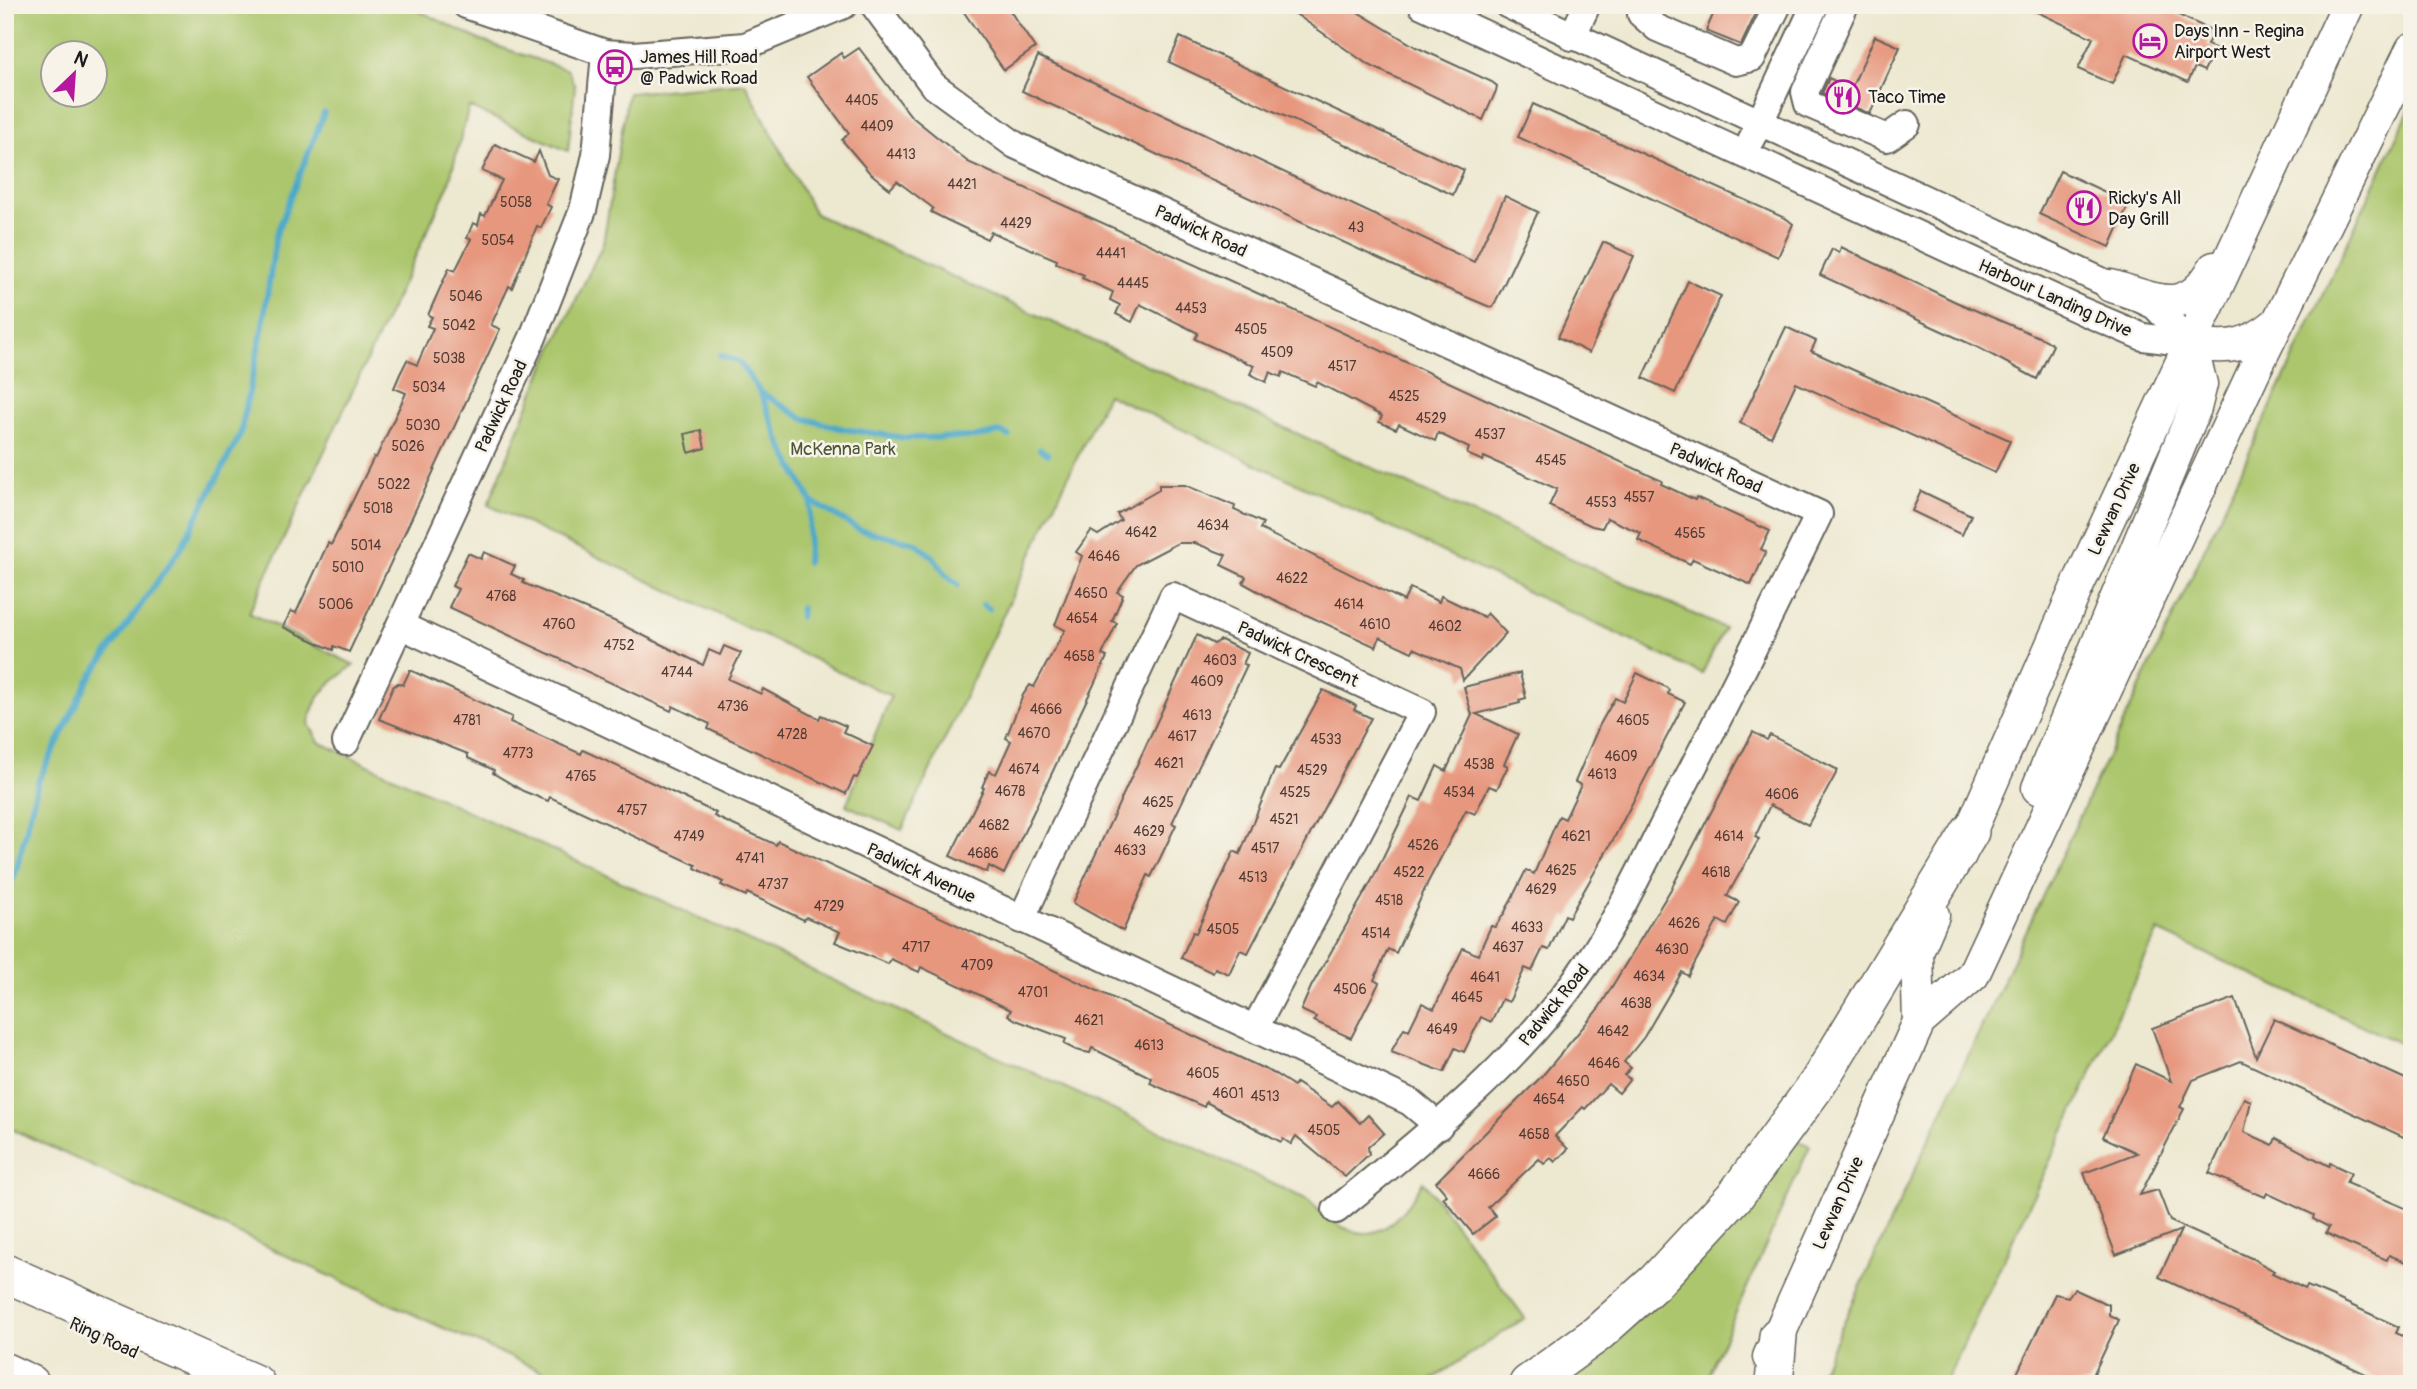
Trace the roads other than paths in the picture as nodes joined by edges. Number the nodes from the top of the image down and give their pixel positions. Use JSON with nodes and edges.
{"nodes":[{"id":1,"x":466,"y":5,"type":"edge"},
{"id":2,"x":845,"y":5,"type":"edge"},
{"id":3,"x":874,"y":5,"type":"edge"},
{"id":4,"x":1422,"y":5,"type":"edge"},
{"id":5,"x":1508,"y":5,"type":"edge"},
{"id":6,"x":1587,"y":5,"type":"edge"},
{"id":7,"x":1642,"y":5,"type":"edge"},
{"id":8,"x":1777,"y":5,"type":"edge"},
{"id":9,"x":1815,"y":5,"type":"edge"},
{"id":10,"x":1845,"y":5,"type":"edge"},
{"id":11,"x":2348,"y":5,"type":"edge"},
{"id":12,"x":1572,"y":37,"type":"junction"},
{"id":13,"x":2412,"y":49,"type":"edge"},
{"id":14,"x":605,"y":53,"type":"junction"},
{"id":15,"x":2295,"y":119,"type":"junction"},
{"id":16,"x":1759,"y":123,"type":"junction"},
{"id":17,"x":1906,"y":124,"type":"dead end"},
{"id":18,"x":1744,"y":156,"type":"junction"},
{"id":19,"x":2111,"y":286,"type":"junction"},
{"id":20,"x":2277,"y":323,"type":"junction"},
{"id":21,"x":2190,"y":343,"type":"junction"},
{"id":22,"x":400,"y":625,"type":"junction"},
{"id":23,"x":345,"y":742,"type":"dead end"},
{"id":24,"x":1970,"y":832,"type":"junction"},
{"id":25,"x":1021,"y":920,"type":"junction"},
{"id":26,"x":1973,"y":975,"type":"junction"},
{"id":27,"x":1919,"y":1023,"type":"junction"},
{"id":28,"x":1255,"y":1028,"type":"junction"},
{"id":29,"x":1439,"y":1126,"type":"junction"},
{"id":30,"x":1336,"y":1210,"type":"dead end"},
{"id":31,"x":5,"y":1273,"type":"edge"},
{"id":32,"x":5,"y":1292,"type":"edge"},
{"id":33,"x":1778,"y":1336,"type":"junction"},
{"id":34,"x":5,"y":1372,"type":"edge"},
{"id":35,"x":32,"y":1384,"type":"edge"},
{"id":36,"x":203,"y":1384,"type":"edge"},
{"id":37,"x":256,"y":1384,"type":"edge"},
{"id":38,"x":1528,"y":1384,"type":"edge"},
{"id":39,"x":1757,"y":1384,"type":"edge"},
{"id":40,"x":1774,"y":1384,"type":"edge"}],
"edges":[{"from":1,"to":14,"type":"street"},
{"from":2,"to":14,"type":"street"},
{"from":3,"to":29,"type":"street","name":"Padwick Road"},
{"from":4,"to":18,"type":"street","name":"Harbour Landing Drive"},
{"from":5,"to":12,"type":"street","name":"Harbour Landing Drive"},
{"from":6,"to":12,"type":"street"},
{"from":7,"to":8,"type":"street"},
{"from":9,"to":16,"type":"street"},
{"from":10,"to":17,"type":"street"},
{"from":11,"to":15,"type":"main road","name":"Lewvan Drive"},
{"from":12,"to":16,"type":"street","name":"Harbour Landing Drive"},
{"from":13,"to":20,"type":"main road","name":"Lewvan Drive"},
{"from":14,"to":22,"type":"street","name":"Padwick Road"},
{"from":15,"to":19,"type":"main road"},
{"from":15,"to":21,"type":"main road","name":"Lewvan Drive"},
{"from":16,"to":18,"type":"street"},
{"from":16,"to":19,"type":"street","name":"Harbour Landing Drive"},
{"from":18,"to":21,"type":"street","name":"Harbour Landing Drive"},
{"from":19,"to":21,"type":"street","name":"Harbour Landing Drive"},
{"from":20,"to":21,"type":"main road"},
{"from":20,"to":26,"type":"main road","name":"Lewvan Drive"},
{"from":21,"to":24,"type":"main road","name":"Lewvan Drive"},
{"from":21,"to":26,"type":"main road"},
{"from":22,"to":23,"type":"street","name":"Padwick Road"},
{"from":22,"to":25,"type":"street","name":"Padwick Avenue"},
{"from":24,"to":27,"type":"main road","name":"Lewvan Drive"},
{"from":24,"to":38,"type":"highway"},
{"from":25,"to":28,"type":"street","name":"Padwick Avenue"},
{"from":25,"to":28,"type":"street","name":"Padwick Crescent"},
{"from":26,"to":27,"type":"main road","name":"Lewvan Drive"},
{"from":27,"to":33,"type":"main road","name":"Lewvan Drive"},
{"from":28,"to":29,"type":"street","name":"Padwick Avenue"},
{"from":29,"to":30,"type":"street","name":"Padwick Road"},
{"from":31,"to":37,"type":"highway"},
{"from":32,"to":36,"type":"highway","name":"Ring Road"},
{"from":33,"to":39,"type":"main road","name":"Lewvan Drive"},
{"from":33,"to":40,"type":"highway"},
{"from":34,"to":35,"type":"highway"}]}
